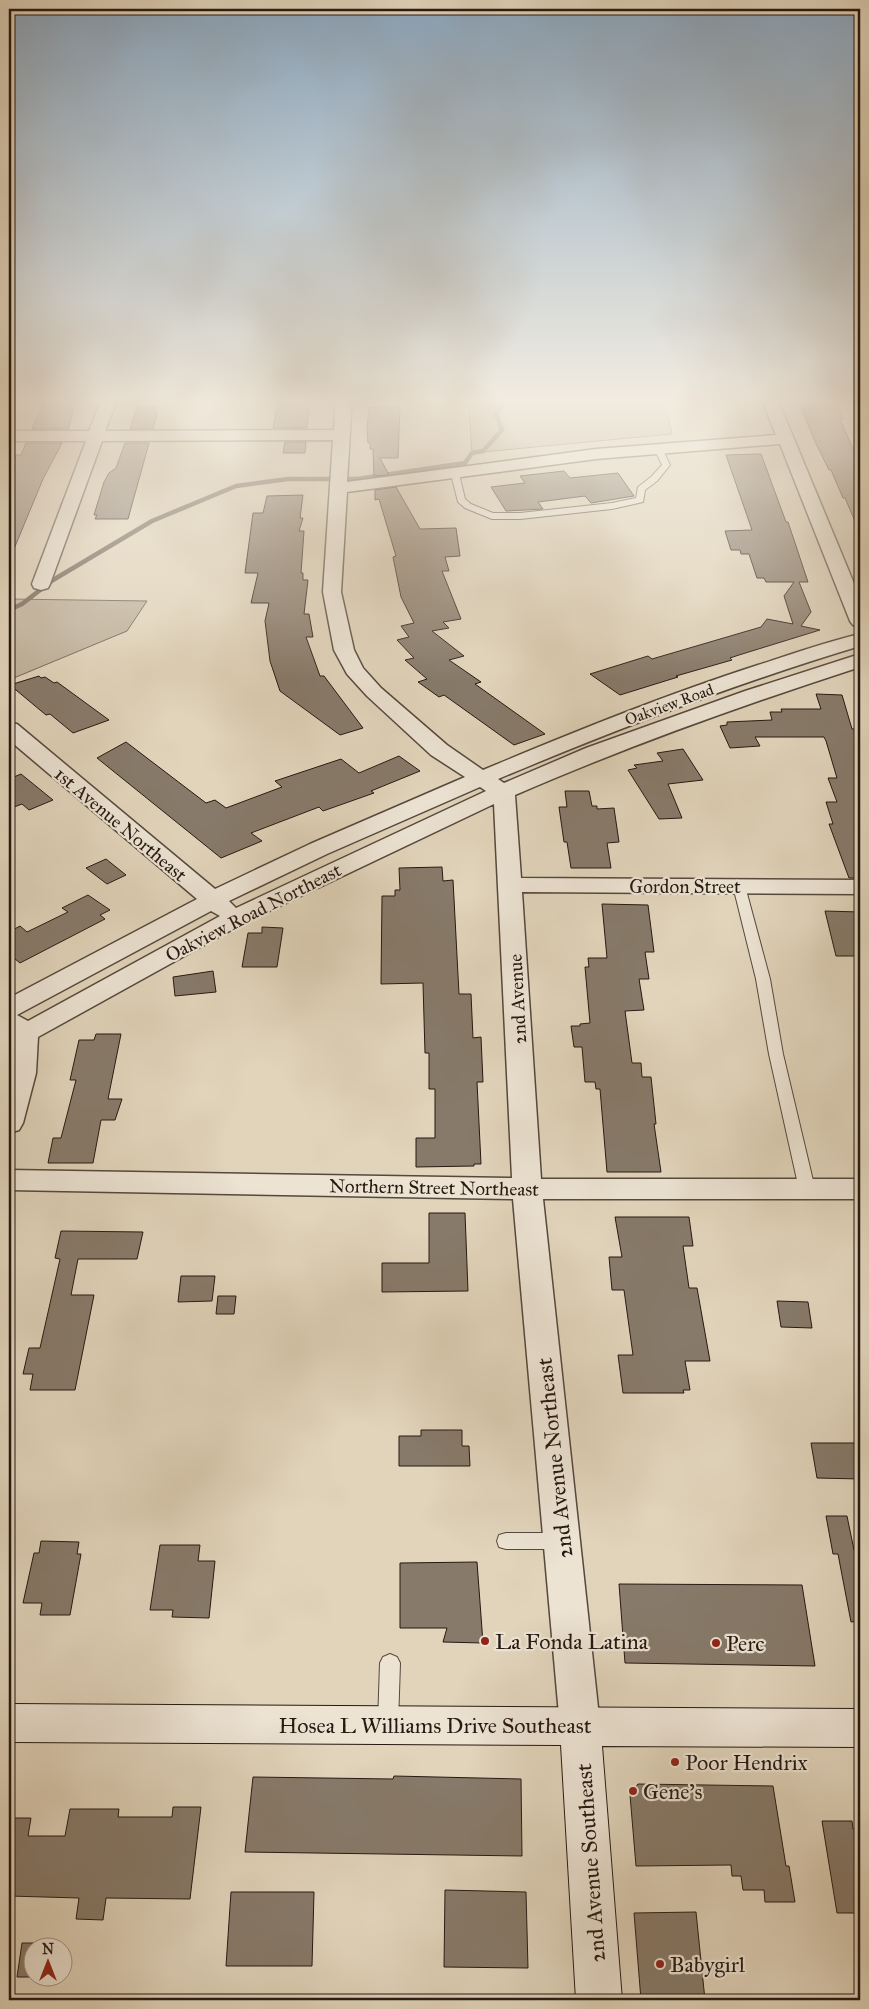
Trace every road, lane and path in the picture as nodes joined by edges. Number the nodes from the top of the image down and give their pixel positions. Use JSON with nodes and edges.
{"nodes":[{"id":1,"x":75,"y":492,"type":"edge"},
{"id":2,"x":339,"y":492,"type":"edge"},
{"id":3,"x":459,"y":492,"type":"edge"},
{"id":4,"x":641,"y":492,"type":"edge"},
{"id":5,"x":807,"y":492,"type":"edge"},
{"id":6,"x":41,"y":584,"type":"dead end"},
{"id":7,"x":860,"y":621,"type":"edge"},
{"id":8,"x":860,"y":640,"type":"edge"},
{"id":9,"x":860,"y":660,"type":"edge"},
{"id":10,"x":14,"y":740,"type":"edge"},
{"id":11,"x":481,"y":778,"type":"junction"},
{"id":12,"x":504,"y":800,"type":"junction"},
{"id":13,"x":510,"y":885,"type":"junction"},
{"id":14,"x":739,"y":886,"type":"junction"},
{"id":15,"x":860,"y":887,"type":"edge"},
{"id":16,"x":212,"y":900,"type":"junction"},
{"id":17,"x":234,"y":918,"type":"junction"},
{"id":18,"x":9,"y":1009,"type":"edge"},
{"id":19,"x":14,"y":1031,"type":"edge"},
{"id":20,"x":9,"y":1123,"type":"edge"},
{"id":21,"x":9,"y":1180,"type":"edge"},
{"id":22,"x":527,"y":1189,"type":"junction"},
{"id":23,"x":807,"y":1189,"type":"junction"},
{"id":24,"x":860,"y":1189,"type":"edge"},
{"id":25,"x":506,"y":1541,"type":"dead end"},
{"id":26,"x":562,"y":1541,"type":"junction"},
{"id":27,"x":390,"y":1663,"type":"dead end"},
{"id":28,"x":9,"y":1723,"type":"edge"},
{"id":29,"x":388,"y":1725,"type":"junction"},
{"id":30,"x":580,"y":1726,"type":"junction"},
{"id":31,"x":860,"y":1728,"type":"edge"},
{"id":32,"x":599,"y":2000,"type":"edge"}],
"edges":[{"from":1,"to":6,"type":"street"},
{"from":2,"to":11,"type":"street"},
{"from":3,"to":4,"type":"lane"},
{"from":5,"to":7,"type":"street"},
{"from":8,"to":11,"type":"street","name":"Oakview Road"},
{"from":9,"to":12,"type":"street","name":"Oakview Road"},
{"from":10,"to":16,"type":"street","name":"1st Avenue Northeast"},
{"from":11,"to":12,"type":"street"},
{"from":11,"to":16,"type":"street","name":"Oakview Road Northeast"},
{"from":12,"to":13,"type":"street","name":"2nd Avenue"},
{"from":12,"to":17,"type":"street","name":"Oakview Road Northeast"},
{"from":13,"to":14,"type":"street","name":"Gordon Street"},
{"from":13,"to":22,"type":"street","name":"2nd Avenue"},
{"from":14,"to":15,"type":"street","name":"Gordon Street"},
{"from":14,"to":23,"type":"lane"},
{"from":16,"to":17,"type":"street","name":"1st Avenue Northeast"},
{"from":16,"to":18,"type":"street","name":"Oakview Road Northeast"},
{"from":17,"to":19,"type":"street","name":"Oakview Road Northeast"},
{"from":19,"to":20,"type":"street"},
{"from":21,"to":22,"type":"street","name":"Northern Street Northeast"},
{"from":22,"to":23,"type":"street","name":"Northern Street Northeast"},
{"from":22,"to":26,"type":"street","name":"2nd Avenue Northeast"},
{"from":23,"to":24,"type":"street","name":"Northern Street Northeast"},
{"from":25,"to":26,"type":"lane"},
{"from":26,"to":30,"type":"street","name":"2nd Avenue Northeast"},
{"from":27,"to":29,"type":"lane"},
{"from":28,"to":29,"type":"street","name":"Hosea L Williams Drive Southeast"},
{"from":29,"to":30,"type":"street","name":"Hosea L Williams Drive Southeast"},
{"from":30,"to":31,"type":"street","name":"Hosea L Williams Drive Southeast"},
{"from":30,"to":32,"type":"street","name":"2nd Avenue Southeast"}]}
